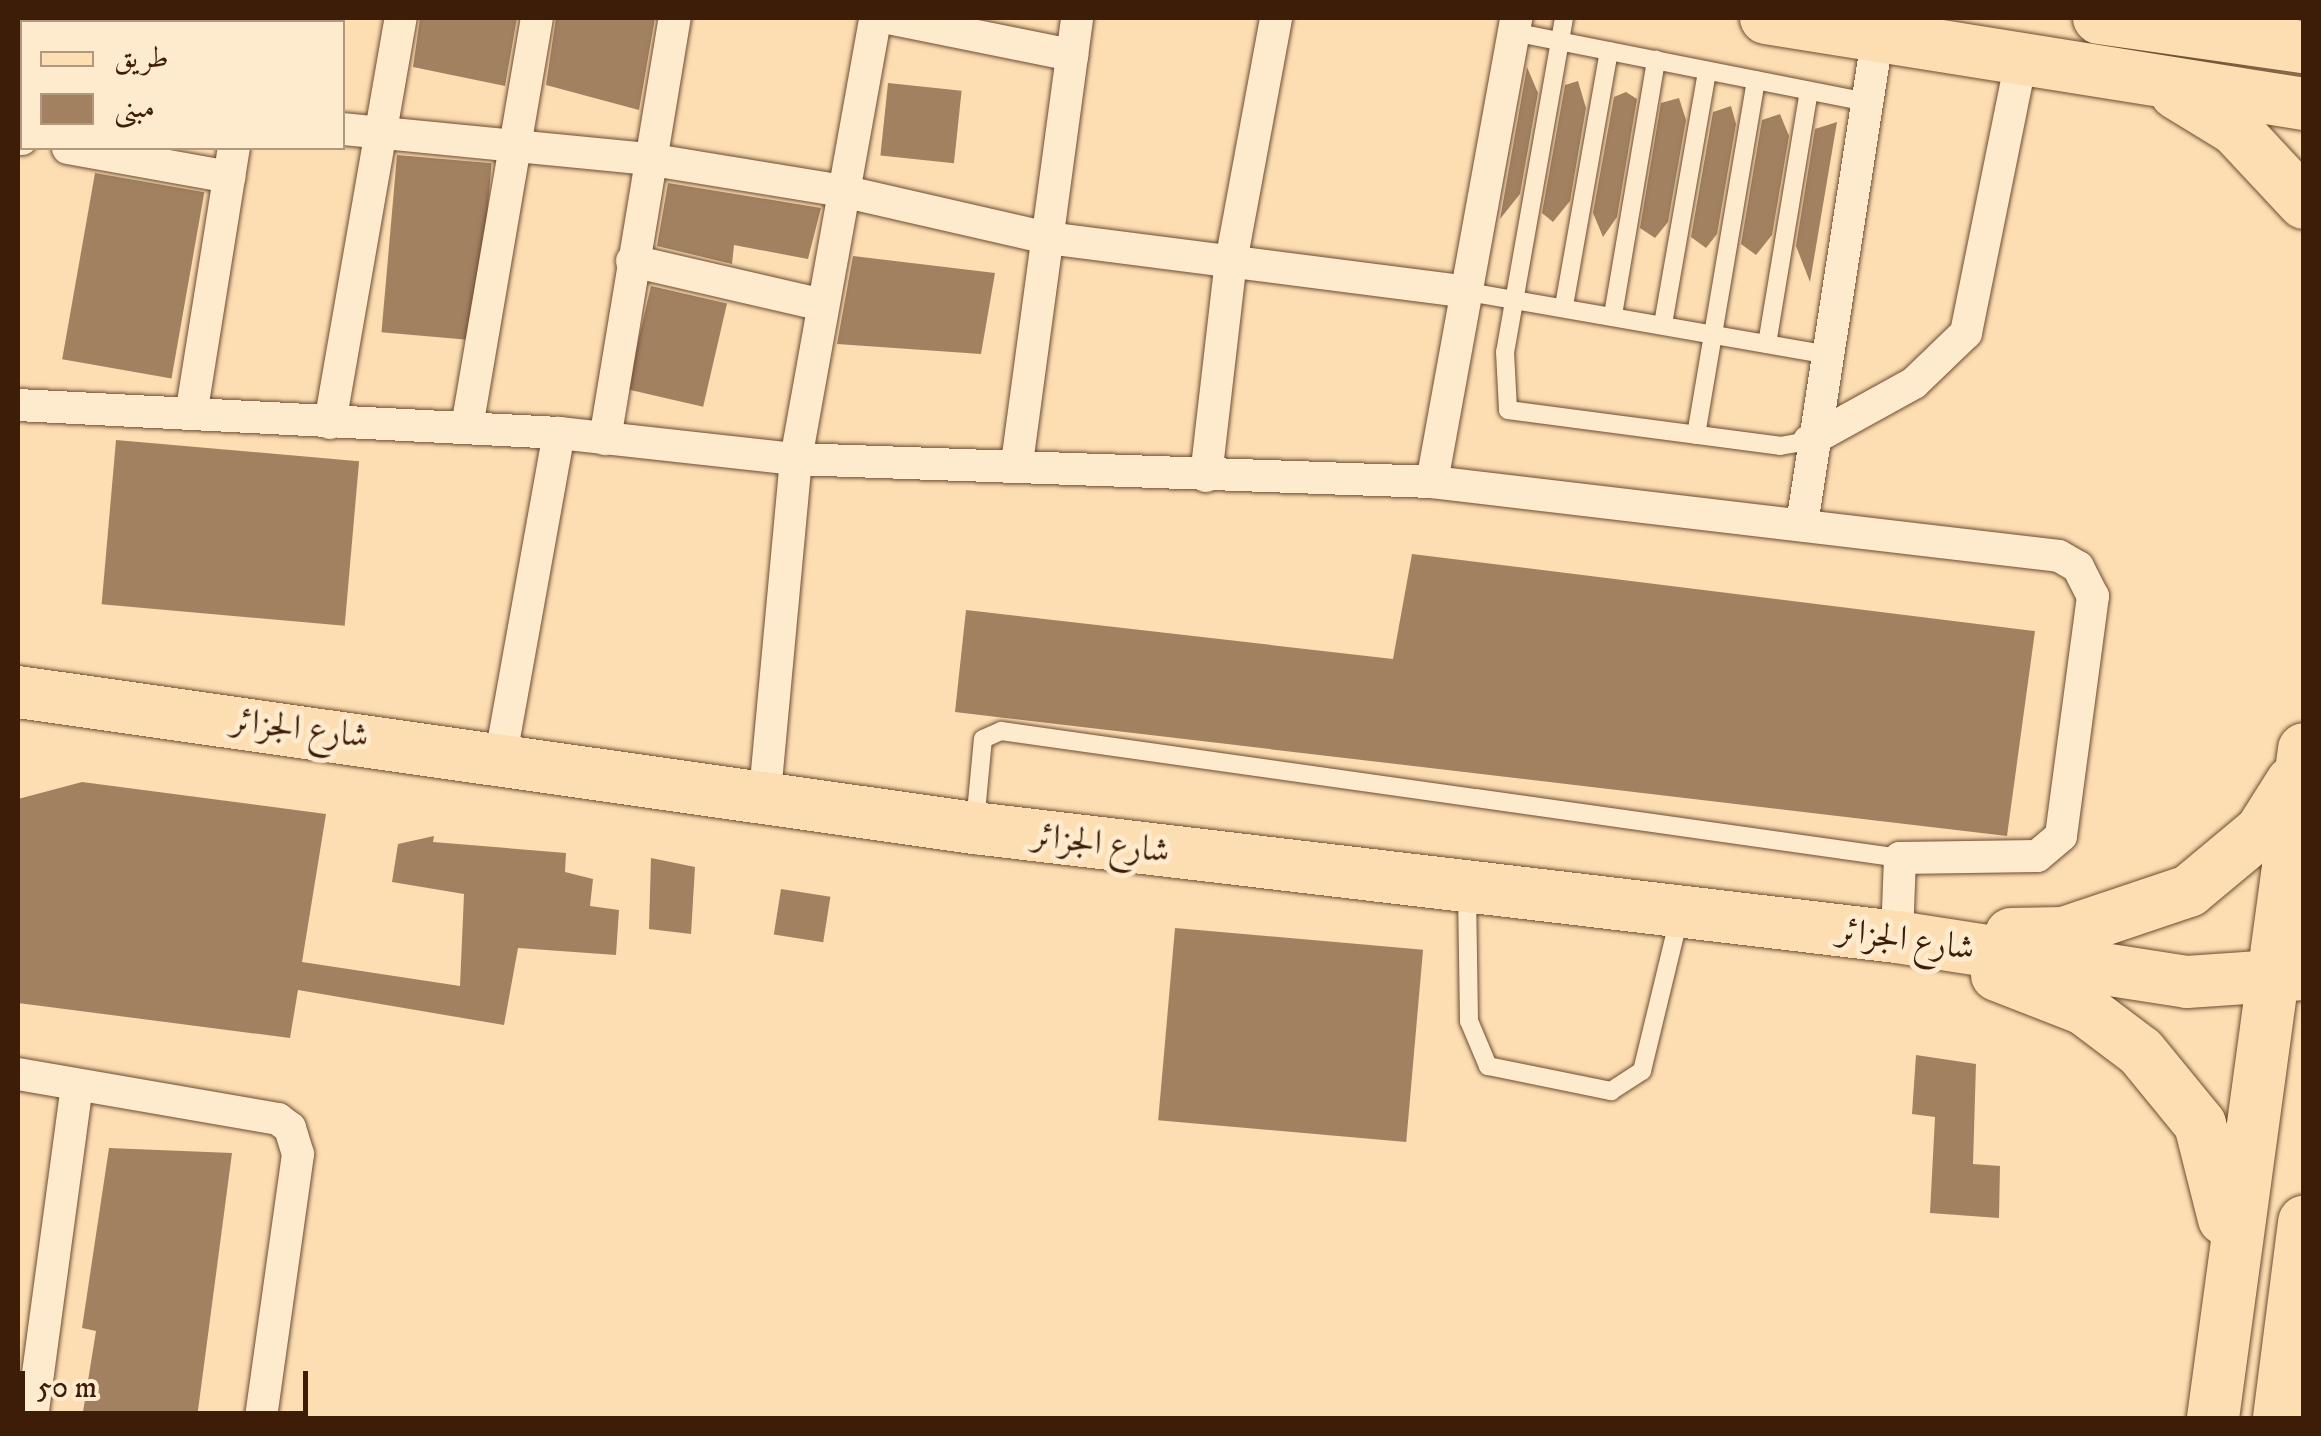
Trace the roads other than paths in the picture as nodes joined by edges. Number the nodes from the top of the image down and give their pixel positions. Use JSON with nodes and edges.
{"nodes":[{"id":1,"x":400,"y":18,"type":"edge"},
{"id":2,"x":538,"y":18,"type":"edge"},
{"id":3,"x":675,"y":18,"type":"edge"},
{"id":4,"x":875,"y":18,"type":"edge"},
{"id":5,"x":888,"y":18,"type":"edge"},
{"id":6,"x":1077,"y":18,"type":"edge"},
{"id":7,"x":1276,"y":18,"type":"edge"},
{"id":8,"x":1564,"y":18,"type":"edge"},
{"id":9,"x":1766,"y":18,"type":"edge"},
{"id":10,"x":2099,"y":18,"type":"edge"},
{"id":11,"x":2256,"y":18,"type":"edge"},
{"id":12,"x":1515,"y":25,"type":"edge"},
{"id":13,"x":2182,"y":32,"type":"junction"},
{"id":14,"x":1876,"y":38,"type":"junction"},
{"id":15,"x":1560,"y":42,"type":"junction"},
{"id":16,"x":2304,"y":47,"type":"edge"},
{"id":17,"x":1609,"y":51,"type":"junction"},
{"id":18,"x":1072,"y":56,"type":"junction"},
{"id":19,"x":1656,"y":60,"type":"junction"},
{"id":20,"x":2020,"y":62,"type":"junction"},
{"id":21,"x":1707,"y":71,"type":"junction"},
{"id":22,"x":1756,"y":80,"type":"junction"},
{"id":23,"x":2162,"y":84,"type":"junction"},
{"id":24,"x":1808,"y":90,"type":"junction"},
{"id":25,"x":1866,"y":102,"type":"junction"},
{"id":26,"x":2304,"y":104,"type":"edge"},
{"id":27,"x":345,"y":129,"type":"edge"},
{"id":28,"x":380,"y":132,"type":"junction"},
{"id":29,"x":516,"y":145,"type":"junction"},
{"id":30,"x":91,"y":150,"type":"edge"},
{"id":31,"x":647,"y":159,"type":"junction"},
{"id":32,"x":232,"y":162,"type":"edge"},
{"id":33,"x":842,"y":191,"type":"junction"},
{"id":34,"x":2304,"y":203,"type":"edge"},
{"id":35,"x":1047,"y":238,"type":"junction"},
{"id":36,"x":632,"y":261,"type":"junction"},
{"id":37,"x":1230,"y":267,"type":"junction"},
{"id":38,"x":1468,"y":292,"type":"junction"},
{"id":39,"x":1514,"y":297,"type":"junction"},
{"id":40,"x":822,"y":305,"type":"junction"},
{"id":41,"x":1564,"y":306,"type":"junction"},
{"id":42,"x":1613,"y":315,"type":"junction"},
{"id":43,"x":1663,"y":324,"type":"junction"},
{"id":44,"x":1714,"y":334,"type":"junction"},
{"id":45,"x":1767,"y":344,"type":"junction"},
{"id":46,"x":1824,"y":354,"type":"junction"},
{"id":47,"x":18,"y":405,"type":"edge"},
{"id":48,"x":192,"y":410,"type":"junction"},
{"id":49,"x":330,"y":423,"type":"junction"},
{"id":50,"x":467,"y":427,"type":"junction"},
{"id":51,"x":559,"y":432,"type":"junction"},
{"id":52,"x":1696,"y":435,"type":"junction"},
{"id":53,"x":605,"y":438,"type":"junction"},
{"id":54,"x":1810,"y":441,"type":"junction"},
{"id":55,"x":796,"y":459,"type":"junction"},
{"id":56,"x":1018,"y":463,"type":"junction"},
{"id":57,"x":1206,"y":476,"type":"junction"},
{"id":58,"x":1432,"y":482,"type":"junction"},
{"id":59,"x":1802,"y":524,"type":"junction"},
{"id":60,"x":18,"y":692,"type":"edge"},
{"id":61,"x":501,"y":755,"type":"junction"},
{"id":62,"x":2302,"y":759,"type":"edge"},
{"id":63,"x":765,"y":793,"type":"junction"},
{"id":64,"x":974,"y":828,"type":"junction"},
{"id":65,"x":1900,"y":858,"type":"junction"},
{"id":66,"x":1467,"y":888,"type":"junction"},
{"id":67,"x":1680,"y":912,"type":"junction"},
{"id":68,"x":1898,"y":937,"type":"junction"},
{"id":69,"x":2285,"y":998,"type":"edge"},
{"id":70,"x":18,"y":1074,"type":"edge"},
{"id":71,"x":77,"y":1085,"type":"junction"},
{"id":72,"x":2304,"y":1222,"type":"edge"},
{"id":73,"x":2299,"y":1266,"type":"edge"},
{"id":74,"x":2230,"y":1279,"type":"junction"},
{"id":75,"x":32,"y":1418,"type":"edge"},
{"id":76,"x":261,"y":1418,"type":"edge"},
{"id":77,"x":2213,"y":1418,"type":"edge"},
{"id":78,"x":2278,"y":1418,"type":"edge"}],
"edges":[{"from":1,"to":28,"type":"street"},
{"from":2,"to":29,"type":"street"},
{"from":3,"to":31,"type":"street"},
{"from":4,"to":33,"type":"street"},
{"from":5,"to":18,"type":"street"},
{"from":6,"to":18,"type":"street"},
{"from":7,"to":37,"type":"street"},
{"from":8,"to":15,"type":"lane"},
{"from":9,"to":14,"type":"main road"},
{"from":10,"to":13,"type":"main road"},
{"from":11,"to":13,"type":"main road"},
{"from":12,"to":15,"type":"lane"},
{"from":12,"to":38,"type":"street"},
{"from":13,"to":16,"type":"main road"},
{"from":14,"to":20,"type":"main road"},
{"from":14,"to":25,"type":"street"},
{"from":15,"to":17,"type":"lane"},
{"from":15,"to":39,"type":"lane"},
{"from":17,"to":19,"type":"lane"},
{"from":17,"to":41,"type":"lane"},
{"from":18,"to":35,"type":"street"},
{"from":19,"to":21,"type":"lane"},
{"from":19,"to":42,"type":"lane"},
{"from":20,"to":23,"type":"main road"},
{"from":20,"to":54,"type":"street"},
{"from":21,"to":22,"type":"lane"},
{"from":21,"to":43,"type":"lane"},
{"from":22,"to":24,"type":"lane"},
{"from":22,"to":44,"type":"lane"},
{"from":23,"to":26,"type":"main road"},
{"from":23,"to":34,"type":"main road"},
{"from":24,"to":25,"type":"lane"},
{"from":24,"to":45,"type":"lane"},
{"from":25,"to":46,"type":"street"},
{"from":27,"to":28,"type":"street"},
{"from":28,"to":29,"type":"street"},
{"from":28,"to":49,"type":"street"},
{"from":29,"to":31,"type":"street"},
{"from":29,"to":50,"type":"street"},
{"from":30,"to":32,"type":"street"},
{"from":31,"to":33,"type":"street"},
{"from":31,"to":36,"type":"street"},
{"from":32,"to":48,"type":"street"},
{"from":33,"to":35,"type":"street"},
{"from":33,"to":40,"type":"street"},
{"from":35,"to":37,"type":"street"},
{"from":35,"to":56,"type":"street"},
{"from":36,"to":40,"type":"street"},
{"from":36,"to":53,"type":"street"},
{"from":37,"to":38,"type":"street"},
{"from":37,"to":57,"type":"street"},
{"from":38,"to":39,"type":"lane"},
{"from":38,"to":58,"type":"street"},
{"from":39,"to":41,"type":"lane"},
{"from":39,"to":52,"type":"lane"},
{"from":40,"to":55,"type":"street"},
{"from":41,"to":42,"type":"lane"},
{"from":42,"to":43,"type":"lane"},
{"from":43,"to":44,"type":"lane"},
{"from":44,"to":45,"type":"lane"},
{"from":44,"to":52,"type":"lane"},
{"from":45,"to":46,"type":"lane"},
{"from":46,"to":54,"type":"street"},
{"from":47,"to":48,"type":"street"},
{"from":48,"to":49,"type":"street"},
{"from":49,"to":50,"type":"street"},
{"from":50,"to":51,"type":"street"},
{"from":51,"to":53,"type":"street"},
{"from":51,"to":61,"type":"street"},
{"from":52,"to":54,"type":"lane"},
{"from":53,"to":55,"type":"street"},
{"from":54,"to":59,"type":"street"},
{"from":55,"to":56,"type":"street"},
{"from":55,"to":63,"type":"street"},
{"from":56,"to":57,"type":"street"},
{"from":57,"to":58,"type":"street"},
{"from":58,"to":59,"type":"street"},
{"from":59,"to":65,"type":"street"},
{"from":60,"to":61,"type":"main road","name":"شارع الجزائر"},
{"from":61,"to":63,"type":"main road","name":"شارع الجزائر"},
{"from":62,"to":68,"type":"main road"},
{"from":62,"to":69,"type":"main road"},
{"from":63,"to":64,"type":"main road","name":"شارع الجزائر"},
{"from":64,"to":65,"type":"lane"},
{"from":64,"to":66,"type":"main road","name":"شارع الجزائر"},
{"from":65,"to":68,"type":"street"},
{"from":66,"to":67,"type":"main road","name":"شارع الجزائر"},
{"from":66,"to":67,"type":"lane"},
{"from":67,"to":68,"type":"main road","name":"شارع الجزائر"},
{"from":68,"to":69,"type":"main road","name":"شارع الجزائر"},
{"from":68,"to":74,"type":"main road"},
{"from":69,"to":74,"type":"main road"},
{"from":70,"to":71,"type":"street"},
{"from":71,"to":75,"type":"street"},
{"from":71,"to":76,"type":"street"},
{"from":72,"to":73,"type":"main road"},
{"from":73,"to":78,"type":"main road"},
{"from":74,"to":77,"type":"main road"}]}
